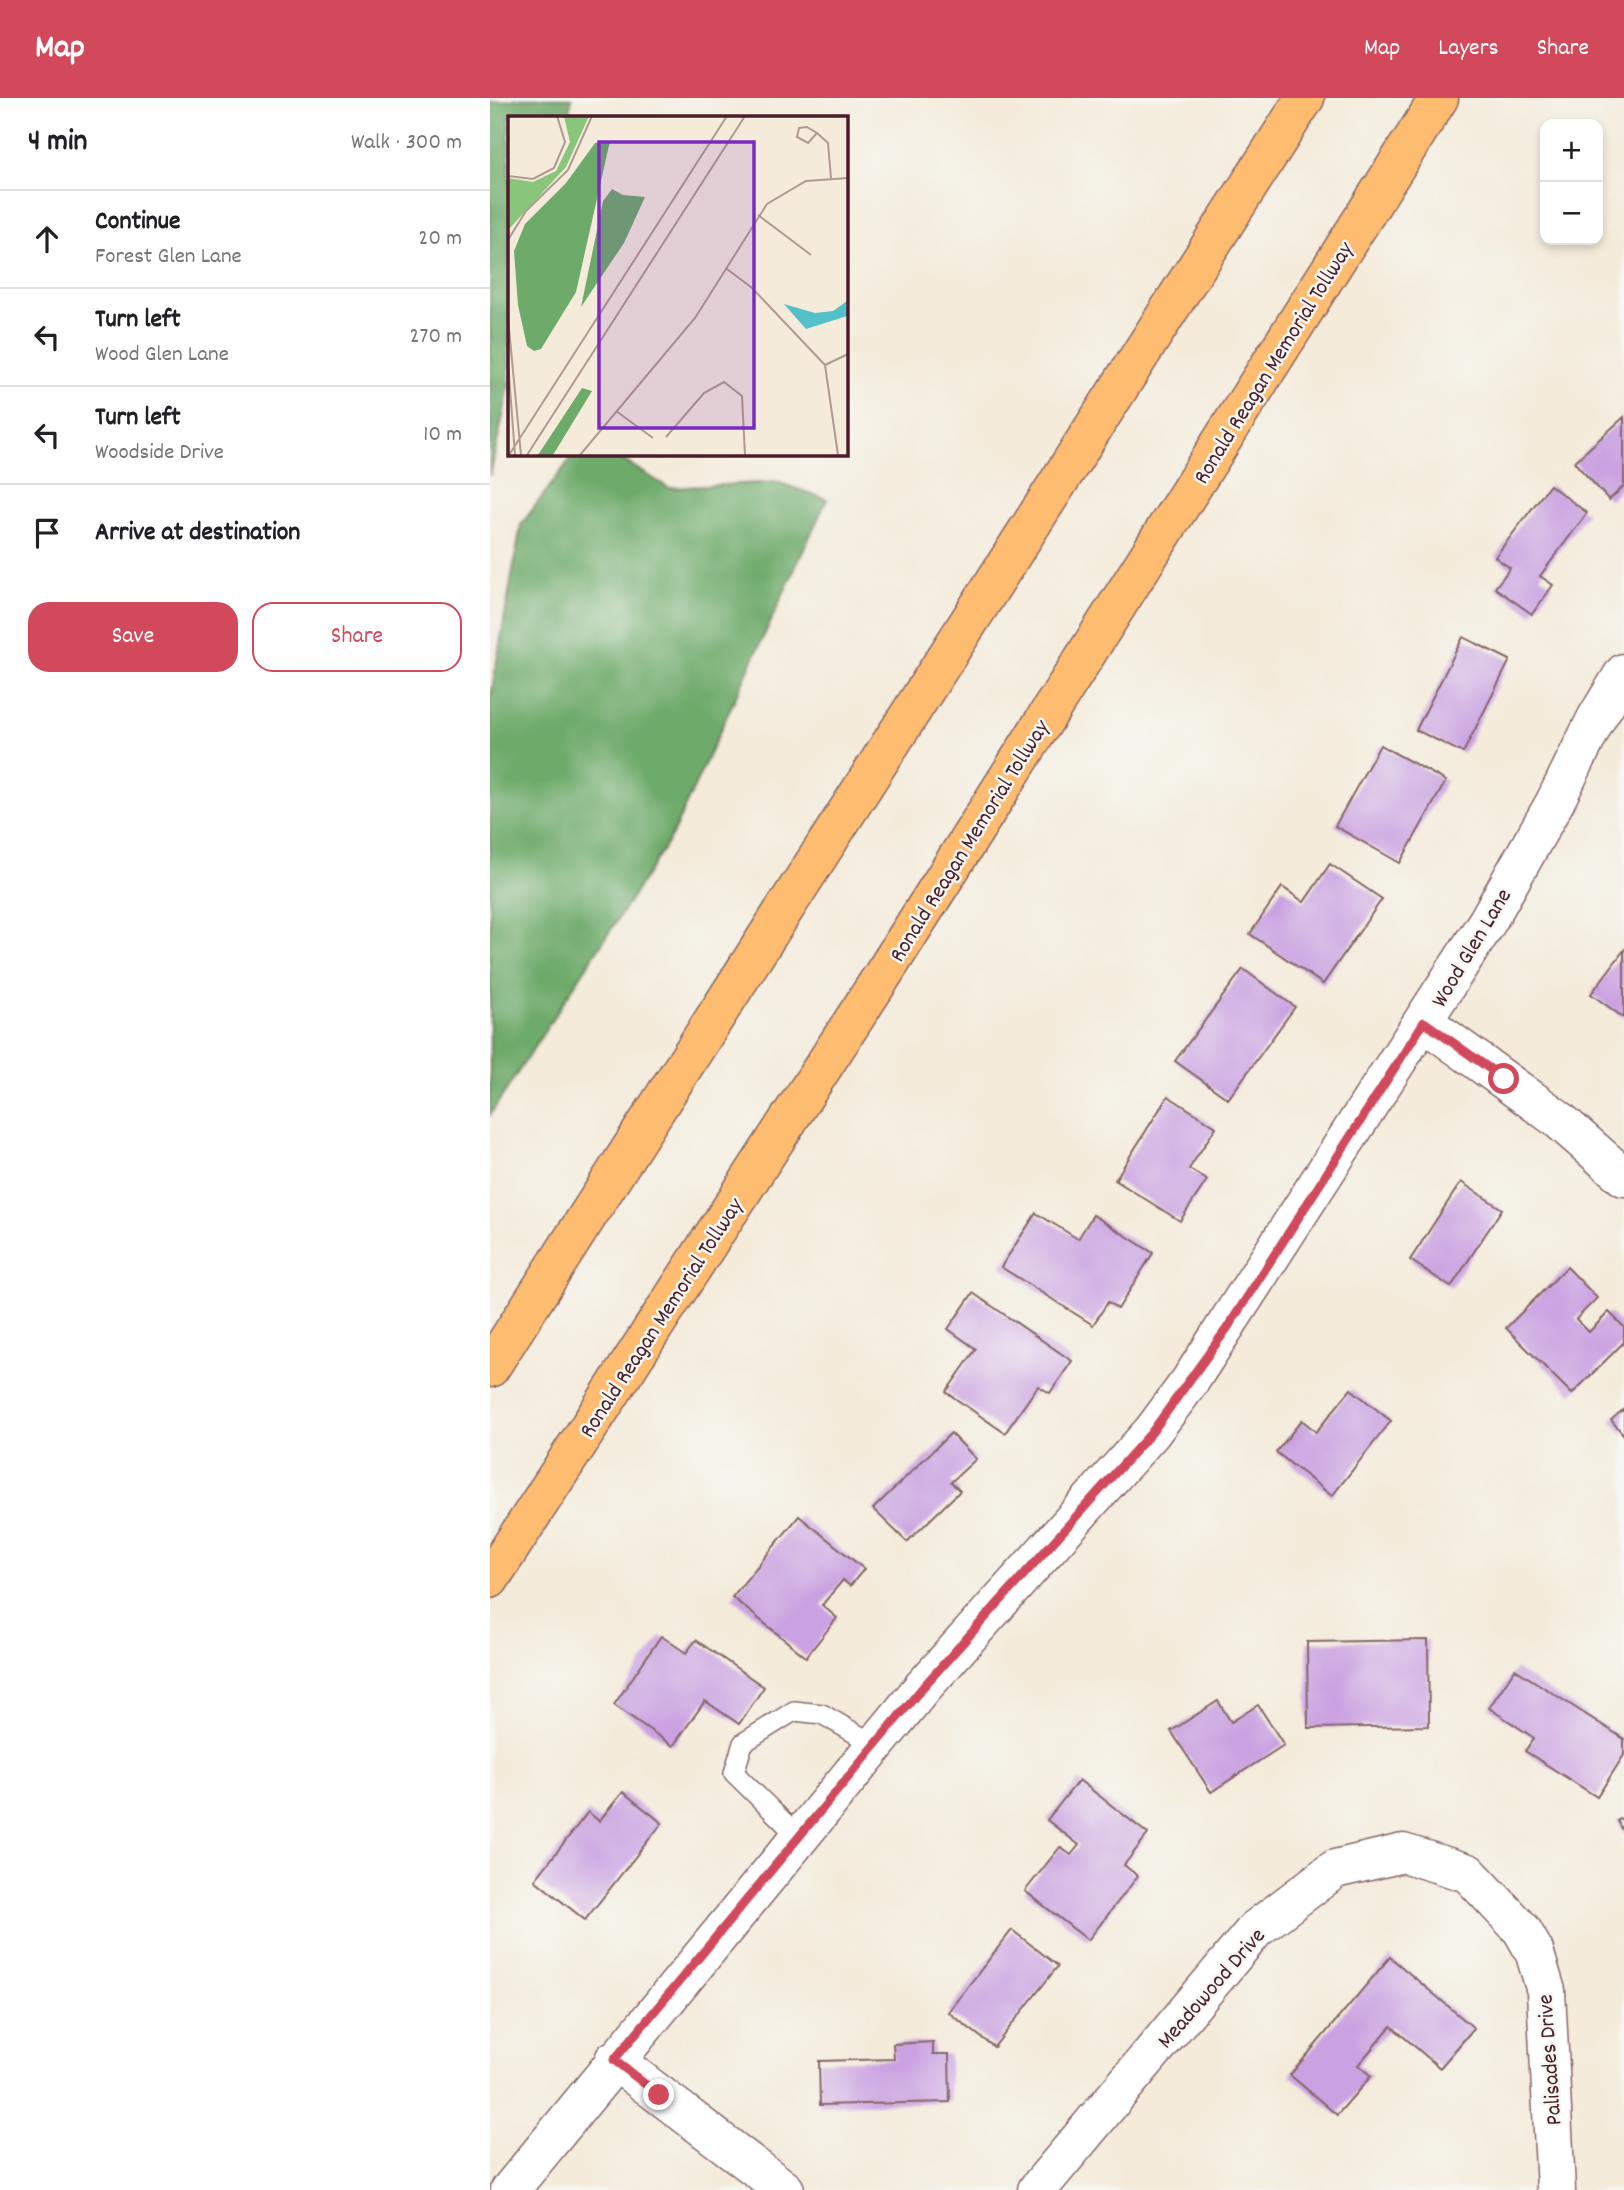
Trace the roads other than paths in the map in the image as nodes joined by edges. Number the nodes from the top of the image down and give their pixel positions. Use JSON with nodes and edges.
{"nodes":[{"id":1,"x":1305,"y":98,"type":"edge"},
{"id":2,"x":1439,"y":98,"type":"edge"},
{"id":3,"x":1624,"y":673,"type":"edge"},
{"id":4,"x":1424,"y":1022,"type":"junction"},
{"id":5,"x":1624,"y":1177,"type":"edge"},
{"id":6,"x":490,"y":1368,"type":"edge"},
{"id":7,"x":490,"y":1579,"type":"edge"},
{"id":8,"x":875,"y":1745,"type":"junction"},
{"id":9,"x":799,"y":1837,"type":"junction"},
{"id":10,"x":1426,"y":1860,"type":"joint"},
{"id":11,"x":614,"y":2060,"type":"junction"},
{"id":12,"x":510,"y":2190,"type":"edge"},
{"id":13,"x":785,"y":2190,"type":"edge"},
{"id":14,"x":1037,"y":2190,"type":"edge"},
{"id":15,"x":1556,"y":2190,"type":"edge"}],
"edges":[{"from":1,"to":6,"type":"highway"},
{"from":2,"to":7,"type":"highway","name":"Ronald Reagan Memorial Tollway"},
{"from":3,"to":4,"type":"street","name":"Wood Glen Lane"},
{"from":4,"to":5,"type":"street"},
{"from":4,"to":8,"type":"street","name":"Wood Glen Lane"},
{"from":8,"to":9,"type":"street","name":"Wood Glen Lane"},
{"from":8,"to":9,"type":"lane"},
{"from":9,"to":11,"type":"street","name":"Wood Glen Lane"},
{"from":10,"to":14,"type":"street","name":"Meadowood Drive"},
{"from":10,"to":15,"type":"street","name":"Palisades Drive"},
{"from":11,"to":12,"type":"street","name":"Wood Glen Lane"},
{"from":11,"to":13,"type":"street"}]}
